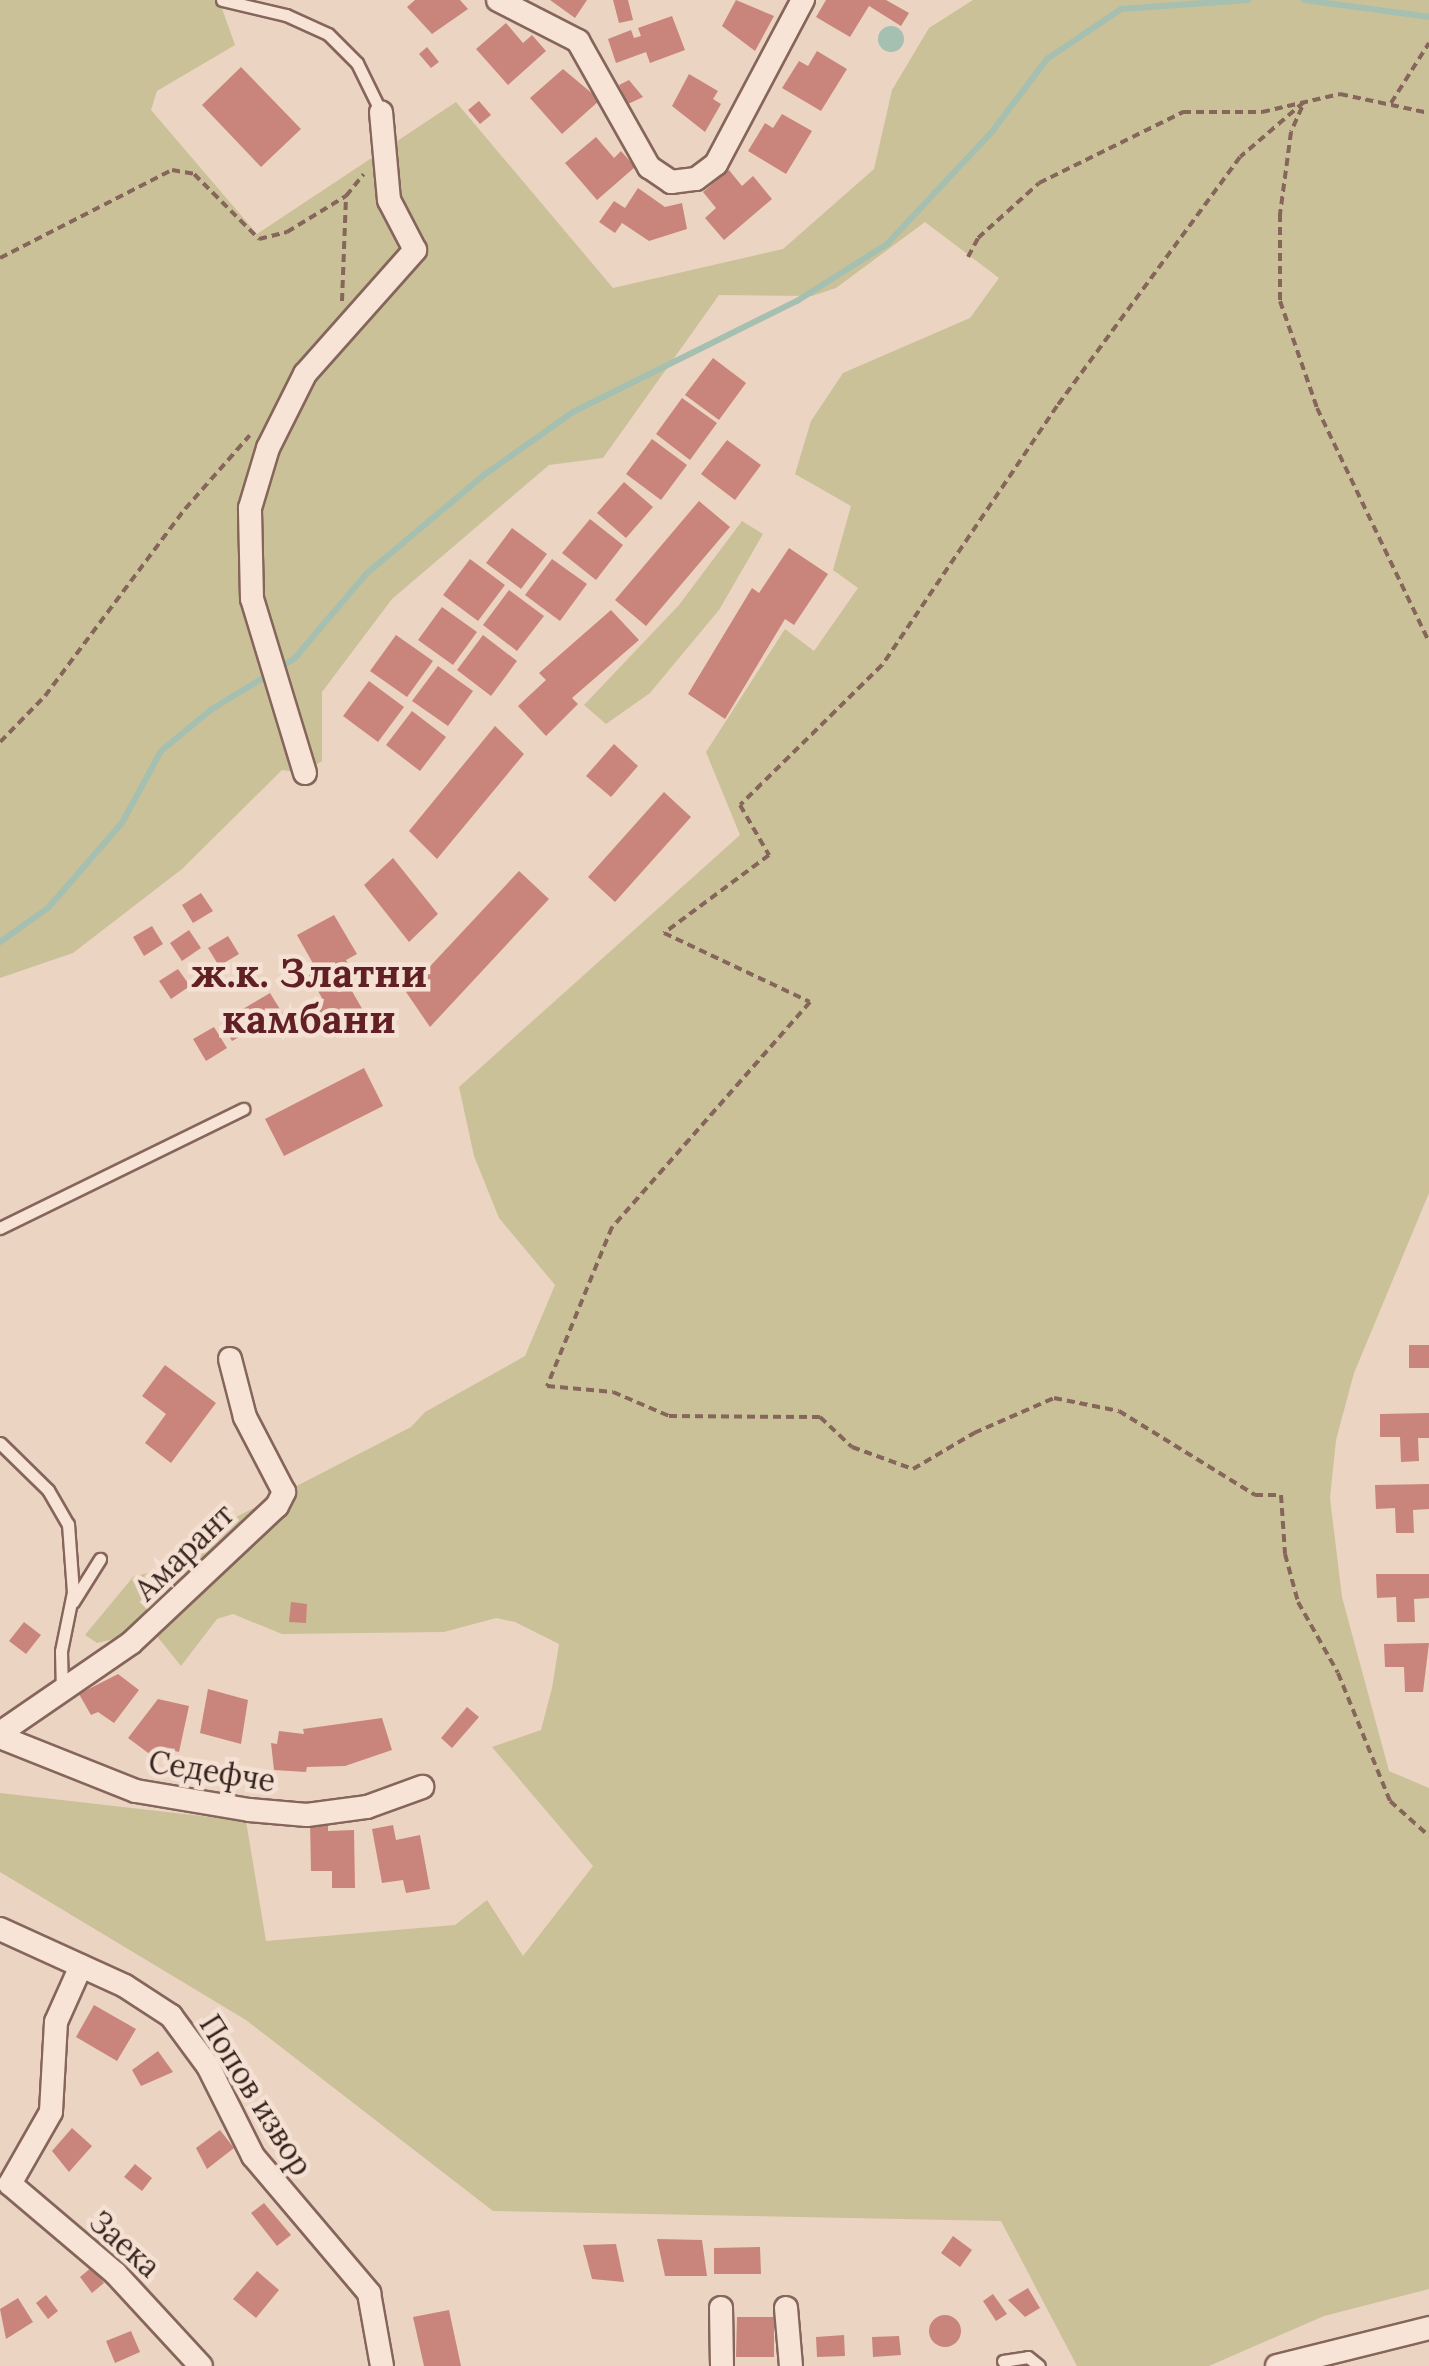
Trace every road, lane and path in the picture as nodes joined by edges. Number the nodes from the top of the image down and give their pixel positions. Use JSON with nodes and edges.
{"nodes":[{"id":1,"x":222,"y":0,"type":"edge"},
{"id":2,"x":498,"y":0,"type":"edge"},
{"id":3,"x":803,"y":0,"type":"edge"},
{"id":4,"x":1429,"y":44,"type":"edge"},
{"id":5,"x":1304,"y":102,"type":"junction"},
{"id":6,"x":1391,"y":103,"type":"junction"},
{"id":7,"x":381,"y":112,"type":"joint"},
{"id":8,"x":1428,"y":114,"type":"edge"},
{"id":9,"x":371,"y":166,"type":"dead end"},
{"id":10,"x":346,"y":196,"type":"junction"},
{"id":11,"x":968,"y":257,"type":"dead end"},
{"id":12,"x":0,"y":258,"type":"edge"},
{"id":13,"x":342,"y":306,"type":"dead end"},
{"id":14,"x":257,"y":428,"type":"dead end"},
{"id":15,"x":1429,"y":642,"type":"edge"},
{"id":16,"x":0,"y":742,"type":"edge"},
{"id":17,"x":305,"y":773,"type":"dead end"},
{"id":18,"x":243,"y":1110,"type":"dead end"},
{"id":19,"x":0,"y":1228,"type":"edge"},
{"id":20,"x":230,"y":1358,"type":"dead end"},
{"id":21,"x":0,"y":1443,"type":"edge"},
{"id":22,"x":100,"y":1559,"type":"dead end"},
{"id":23,"x":71,"y":1605,"type":"junction"},
{"id":24,"x":62,"y":1692,"type":"junction"},
{"id":25,"x":0,"y":1735,"type":"edge"},
{"id":26,"x":422,"y":1787,"type":"dead end"},
{"id":27,"x":1429,"y":1836,"type":"edge"},
{"id":28,"x":0,"y":1929,"type":"edge"},
{"id":29,"x":81,"y":1966,"type":"junction"},
{"id":30,"x":5,"y":2179,"type":"edge"},
{"id":31,"x":720,"y":2308,"type":"dead end"},
{"id":32,"x":786,"y":2308,"type":"dead end"},
{"id":33,"x":1429,"y":2328,"type":"edge"},
{"id":34,"x":1003,"y":2362,"type":"dead end"},
{"id":35,"x":201,"y":2366,"type":"edge"},
{"id":36,"x":382,"y":2366,"type":"edge"},
{"id":37,"x":722,"y":2366,"type":"edge"},
{"id":38,"x":791,"y":2366,"type":"edge"},
{"id":39,"x":1039,"y":2366,"type":"edge"},
{"id":40,"x":1277,"y":2366,"type":"edge"}],
"edges":[{"from":1,"to":7,"type":"lane"},
{"from":2,"to":3,"type":"street"},
{"from":4,"to":6,"type":"path"},
{"from":5,"to":6,"type":"path"},
{"from":5,"to":11,"type":"path"},
{"from":5,"to":15,"type":"path"},
{"from":5,"to":27,"type":"path"},
{"from":6,"to":8,"type":"path"},
{"from":7,"to":17,"type":"street"},
{"from":9,"to":10,"type":"path"},
{"from":10,"to":12,"type":"path"},
{"from":10,"to":13,"type":"path"},
{"from":14,"to":16,"type":"path"},
{"from":18,"to":19,"type":"lane"},
{"from":20,"to":24,"type":"street","name":"Амарант"},
{"from":21,"to":23,"type":"lane"},
{"from":22,"to":23,"type":"lane"},
{"from":23,"to":24,"type":"lane"},
{"from":24,"to":25,"type":"street","name":"Амарант"},
{"from":25,"to":26,"type":"street","name":"Седефче"},
{"from":28,"to":29,"type":"street","name":"Попов извор"},
{"from":29,"to":30,"type":"street"},
{"from":29,"to":36,"type":"street","name":"Попов извор"},
{"from":30,"to":35,"type":"street","name":"Заека"},
{"from":31,"to":37,"type":"street"},
{"from":32,"to":38,"type":"street"},
{"from":33,"to":40,"type":"street"},
{"from":34,"to":39,"type":"lane"}]}
